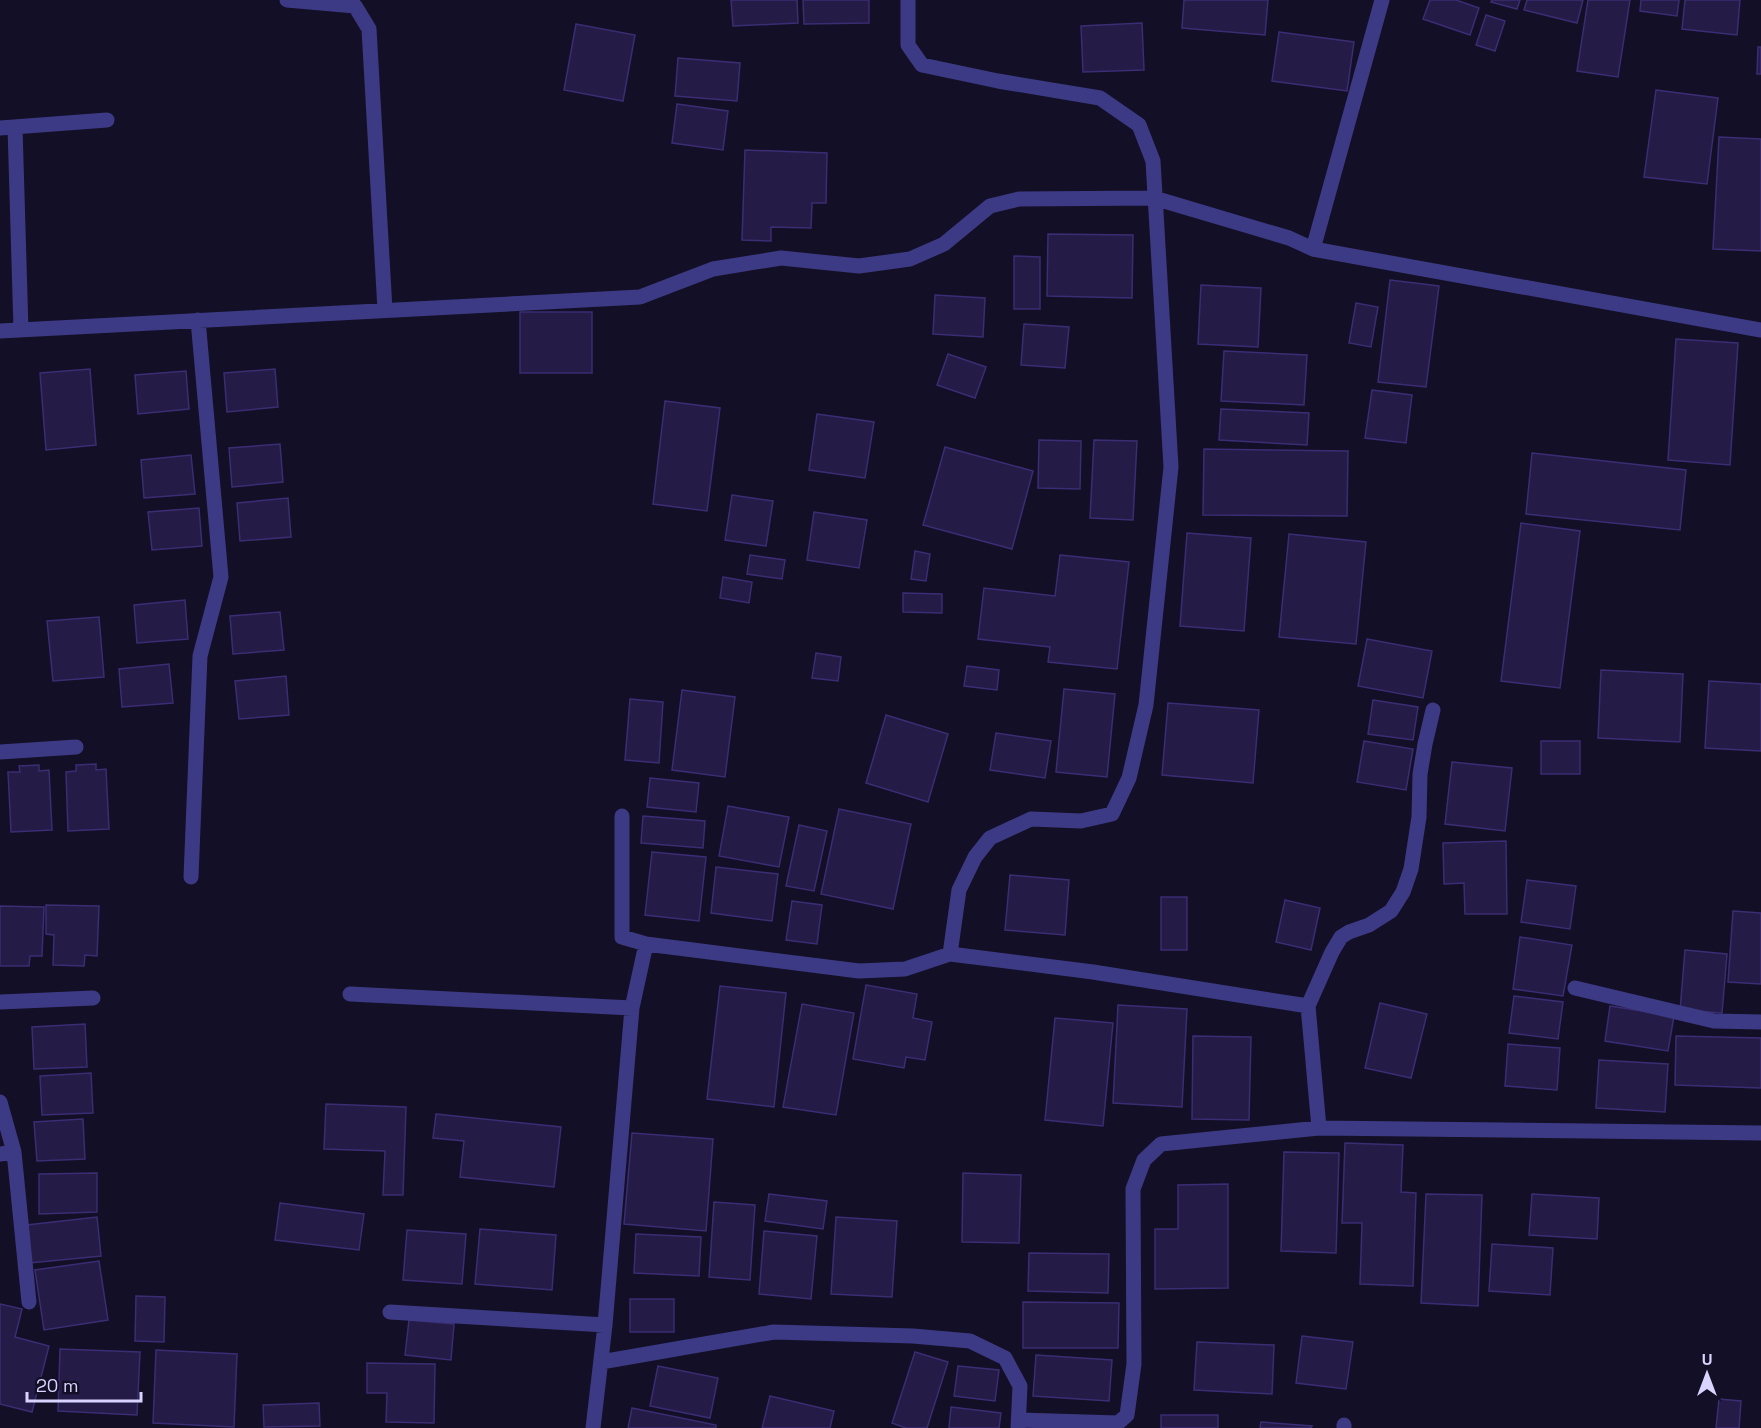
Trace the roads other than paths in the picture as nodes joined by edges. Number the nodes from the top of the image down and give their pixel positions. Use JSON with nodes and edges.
{"nodes":[{"id":1,"x":287,"y":0,"type":"edge"},
{"id":2,"x":908,"y":0,"type":"edge"},
{"id":3,"x":1382,"y":0,"type":"edge"},
{"id":4,"x":107,"y":120,"type":"dead end"},
{"id":5,"x":8,"y":128,"type":"edge"},
{"id":6,"x":1154,"y":198,"type":"junction"},
{"id":7,"x":1314,"y":249,"type":"junction"},
{"id":8,"x":385,"y":310,"type":"junction"},
{"id":9,"x":198,"y":321,"type":"junction"},
{"id":10,"x":21,"y":330,"type":"junction"},
{"id":11,"x":1761,"y":330,"type":"edge"},
{"id":12,"x":0,"y":331,"type":"edge"},
{"id":13,"x":1433,"y":710,"type":"dead end"},
{"id":14,"x":76,"y":747,"type":"dead end"},
{"id":15,"x":0,"y":752,"type":"edge"},
{"id":16,"x":622,"y":816,"type":"dead end"},
{"id":17,"x":191,"y":877,"type":"dead end"},
{"id":18,"x":646,"y":944,"type":"junction"},
{"id":19,"x":950,"y":954,"type":"junction"},
{"id":20,"x":1575,"y":988,"type":"dead end"},
{"id":21,"x":350,"y":994,"type":"dead end"},
{"id":22,"x":93,"y":998,"type":"dead end"},
{"id":23,"x":0,"y":1002,"type":"edge"},
{"id":24,"x":1308,"y":1006,"type":"junction"},
{"id":25,"x":633,"y":1008,"type":"junction"},
{"id":26,"x":1761,"y":1022,"type":"edge"},
{"id":27,"x":0,"y":1102,"type":"edge"},
{"id":28,"x":1318,"y":1128,"type":"junction"},
{"id":29,"x":1761,"y":1134,"type":"edge"},
{"id":30,"x":7,"y":1153,"type":"edge"},
{"id":31,"x":29,"y":1302,"type":"dead end"},
{"id":32,"x":390,"y":1312,"type":"dead end"},
{"id":33,"x":605,"y":1325,"type":"junction"},
{"id":34,"x":601,"y":1362,"type":"junction"},
{"id":35,"x":1018,"y":1424,"type":"edge"},
{"id":36,"x":593,"y":1428,"type":"edge"}],
"edges":[{"from":1,"to":8,"type":"street"},
{"from":2,"to":6,"type":"street"},
{"from":3,"to":7,"type":"street"},
{"from":4,"to":5,"type":"street"},
{"from":5,"to":10,"type":"street"},
{"from":6,"to":7,"type":"street"},
{"from":6,"to":8,"type":"street"},
{"from":6,"to":19,"type":"street"},
{"from":7,"to":11,"type":"street"},
{"from":8,"to":9,"type":"street"},
{"from":9,"to":10,"type":"street"},
{"from":9,"to":17,"type":"street"},
{"from":10,"to":12,"type":"street"},
{"from":13,"to":24,"type":"street"},
{"from":14,"to":15,"type":"street"},
{"from":16,"to":18,"type":"street"},
{"from":18,"to":19,"type":"street"},
{"from":18,"to":25,"type":"street"},
{"from":19,"to":24,"type":"street"},
{"from":20,"to":26,"type":"street"},
{"from":21,"to":25,"type":"street"},
{"from":22,"to":23,"type":"street"},
{"from":24,"to":28,"type":"street"},
{"from":25,"to":33,"type":"street"},
{"from":27,"to":30,"type":"street"},
{"from":28,"to":29,"type":"street"},
{"from":28,"to":35,"type":"street"},
{"from":30,"to":31,"type":"street"},
{"from":32,"to":33,"type":"street"},
{"from":33,"to":34,"type":"street"},
{"from":34,"to":35,"type":"street"},
{"from":34,"to":36,"type":"street"}]}
